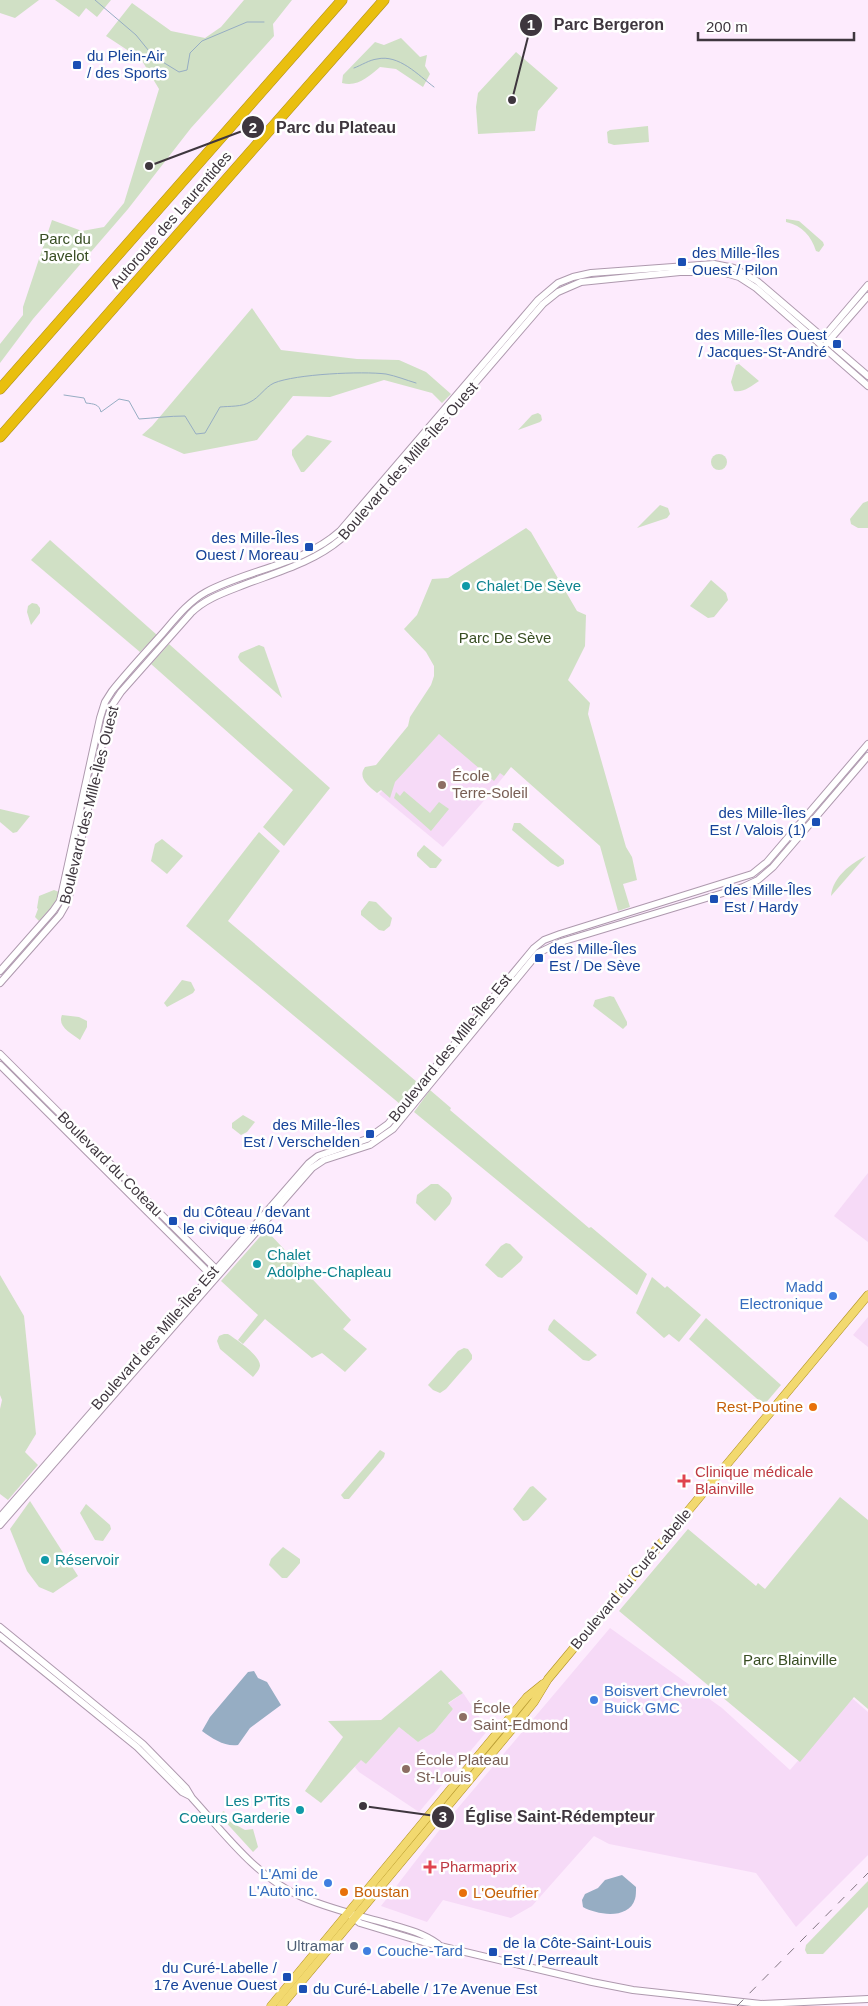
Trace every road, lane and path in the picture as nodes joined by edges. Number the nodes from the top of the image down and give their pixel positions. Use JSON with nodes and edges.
{"nodes":[{"id":1,"x":342,"y":0,"type":"edge"},
{"id":2,"x":384,"y":0,"type":"edge"},
{"id":3,"x":868,"y":284,"type":"edge"},
{"id":4,"x":868,"y":296,"type":"edge"},
{"id":5,"x":823,"y":342,"type":"junction"},
{"id":6,"x":868,"y":376,"type":"edge"},
{"id":7,"x":868,"y":386,"type":"edge"},
{"id":8,"x":0,"y":388,"type":"edge"},
{"id":9,"x":0,"y":437,"type":"edge"},
{"id":10,"x":868,"y":744,"type":"edge"},
{"id":11,"x":868,"y":756,"type":"edge"},
{"id":12,"x":0,"y":971,"type":"edge"},
{"id":13,"x":0,"y":983,"type":"edge"},
{"id":14,"x":0,"y":1054,"type":"edge"},
{"id":15,"x":0,"y":1065,"type":"edge"},
{"id":16,"x":218,"y":1271,"type":"junction"},
{"id":17,"x":213,"y":1277,"type":"junction"},
{"id":18,"x":868,"y":1295,"type":"edge"},
{"id":19,"x":0,"y":1517,"type":"edge"},
{"id":20,"x":0,"y":1525,"type":"edge"},
{"id":21,"x":0,"y":1627,"type":"edge"},
{"id":22,"x":0,"y":1636,"type":"edge"},
{"id":23,"x":548,"y":1679,"type":"junction"},
{"id":24,"x":145,"y":1750,"type":"junction"},
{"id":25,"x":347,"y":1913,"type":"junction"},
{"id":26,"x":356,"y":1917,"type":"junction"},
{"id":27,"x":868,"y":1999,"type":"edge"},
{"id":28,"x":271,"y":2006,"type":"edge"},
{"id":29,"x":280,"y":2006,"type":"edge"}],
"edges":[{"from":1,"to":8,"type":"highway","name":"Autoroute des Laurentides"},
{"from":2,"to":9,"type":"highway","name":"Autoroute des Laurentides"},
{"from":3,"to":5,"type":"street"},
{"from":4,"to":5,"type":"street"},
{"from":5,"to":6,"type":"street","name":"Boulevard des Mille-Îles Ouest"},
{"from":5,"to":7,"type":"street","name":"Boulevard des Mille-Îles Ouest"},
{"from":5,"to":12,"type":"street","name":"Boulevard des Mille-Îles Ouest"},
{"from":5,"to":13,"type":"street","name":"Boulevard des Mille-Îles Ouest"},
{"from":10,"to":16,"type":"street","name":"Boulevard des Mille-Îles Est"},
{"from":11,"to":16,"type":"street","name":"Boulevard des Mille-Îles Est"},
{"from":14,"to":16,"type":"street","name":"Boulevard du Coteau"},
{"from":15,"to":17,"type":"street","name":"Boulevard du Coteau"},
{"from":16,"to":17,"type":"street","name":"Boulevard des Mille-Îles Est"},
{"from":17,"to":19,"type":"street","name":"Boulevard des Mille-Îles Est"},
{"from":17,"to":20,"type":"street","name":"Boulevard des Mille-Îles Est"},
{"from":18,"to":23,"type":"main road","name":"Boulevard du Curé-Labelle"},
{"from":21,"to":24,"type":"street"},
{"from":22,"to":24,"type":"street"},
{"from":23,"to":25,"type":"main road","name":"Boulevard du Curé-Labelle"},
{"from":23,"to":26,"type":"main road","name":"Boulevard du Curé-Labelle"},
{"from":24,"to":25,"type":"street"},
{"from":25,"to":26,"type":"street"},
{"from":25,"to":28,"type":"main road","name":"Boulevard du Curé-Labelle"},
{"from":26,"to":27,"type":"street"},
{"from":26,"to":29,"type":"main road","name":"Boulevard du Curé-Labelle"}]}
